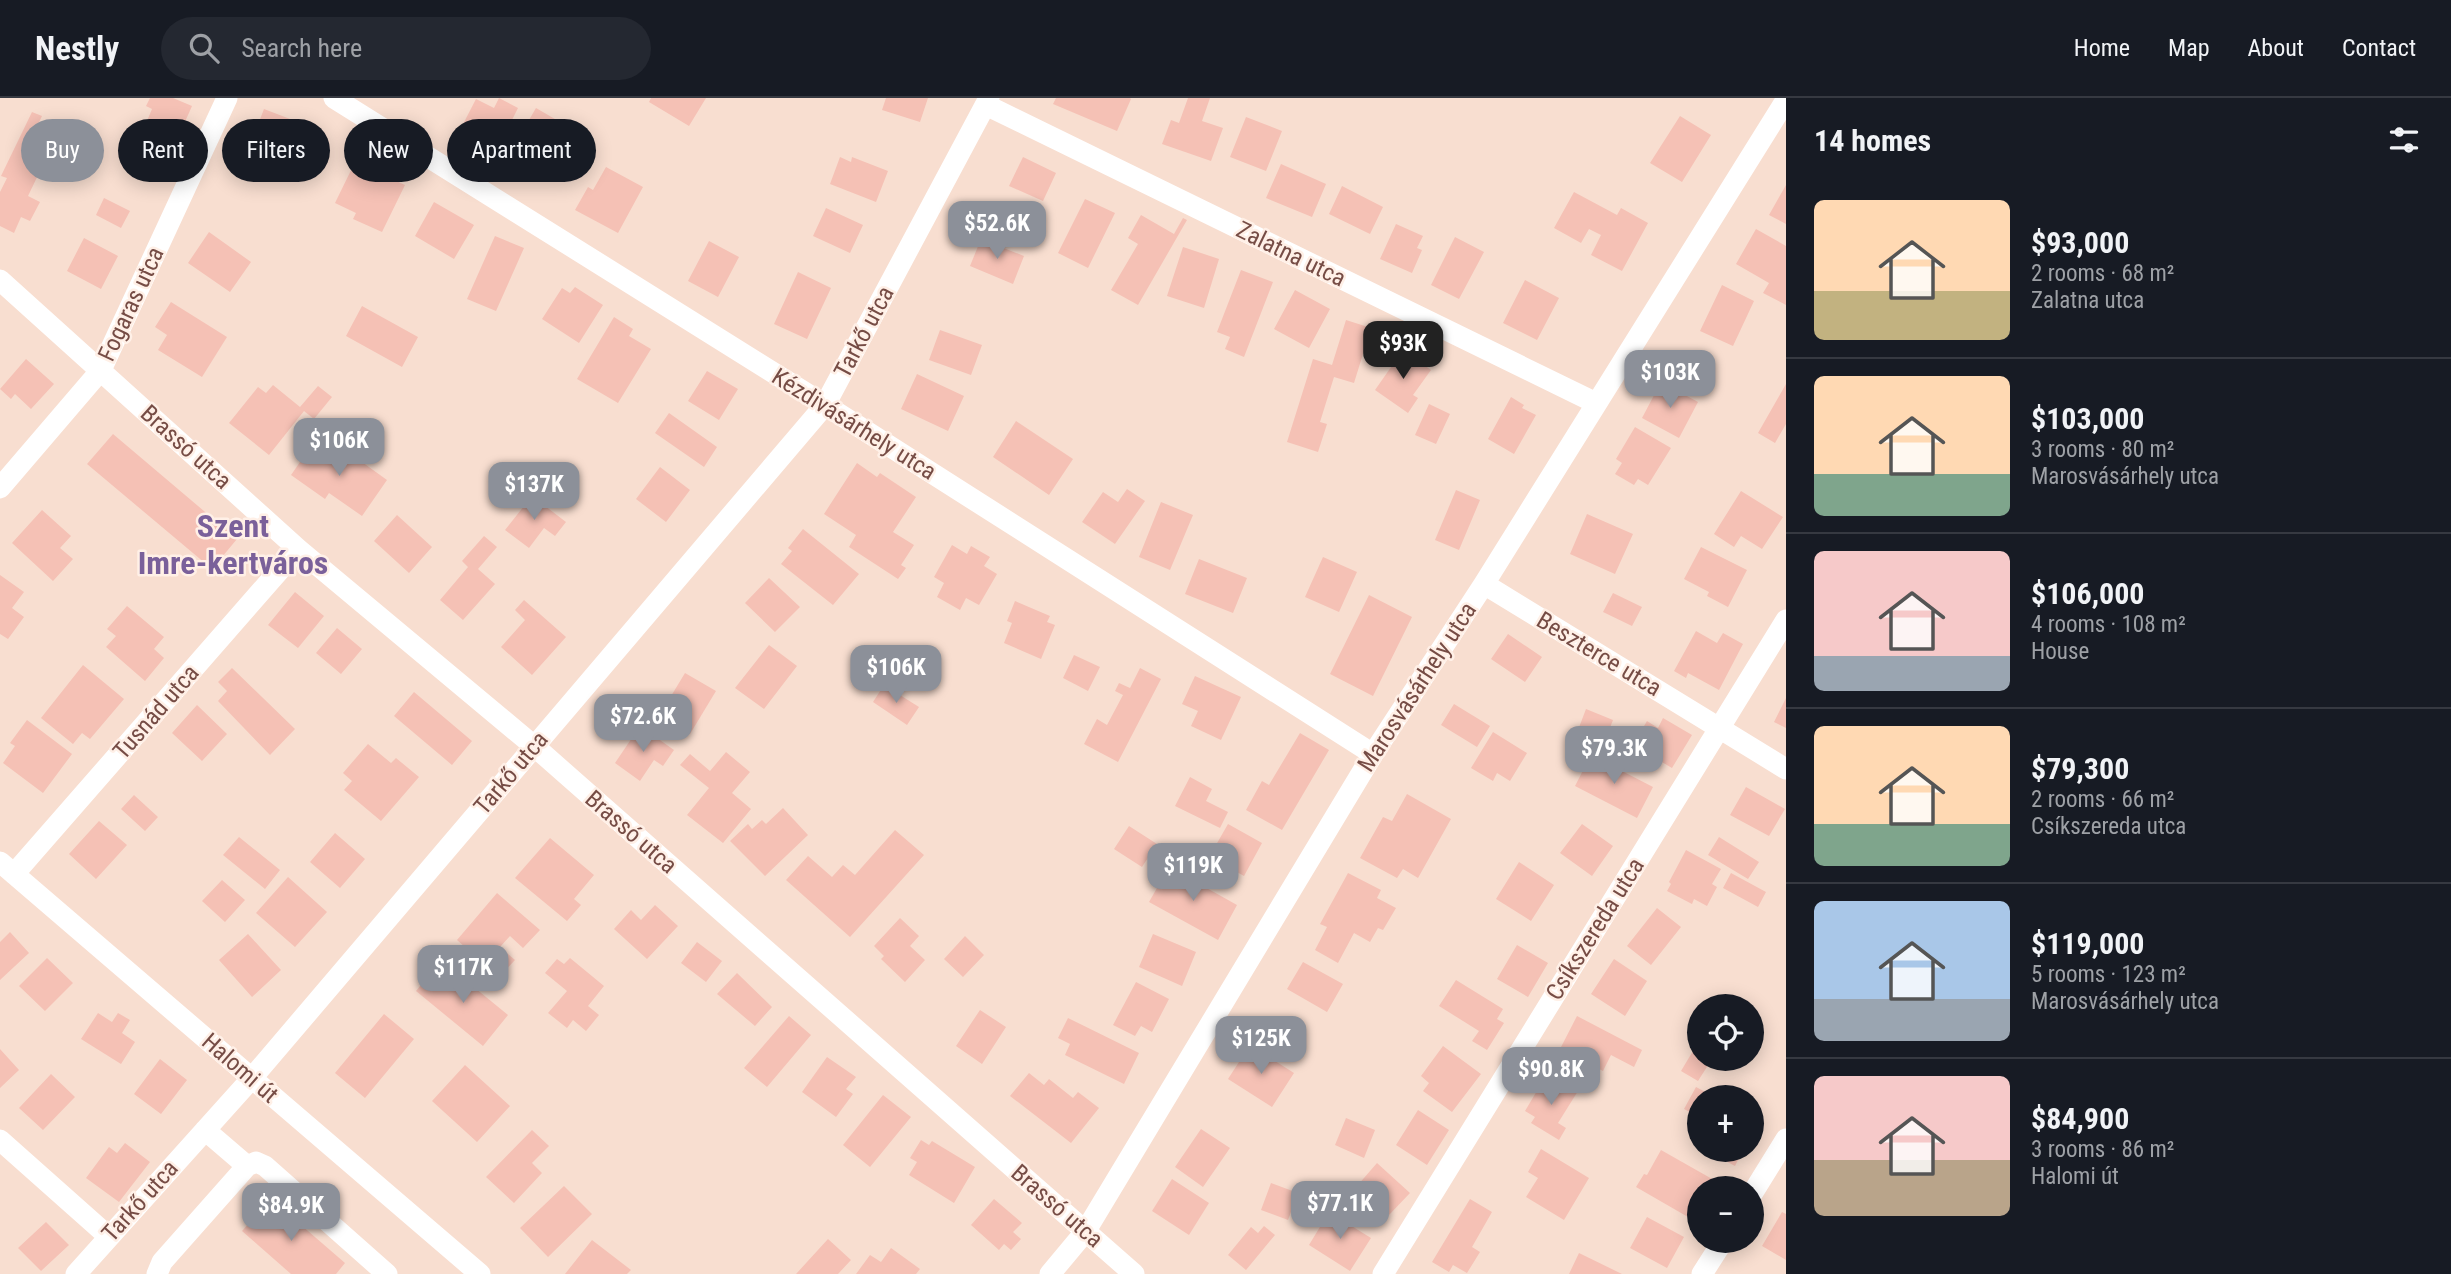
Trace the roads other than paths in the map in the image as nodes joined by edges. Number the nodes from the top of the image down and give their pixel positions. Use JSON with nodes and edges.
{"nodes":[{"id":1,"x":227,"y":98,"type":"edge"},
{"id":2,"x":334,"y":98,"type":"edge"},
{"id":3,"x":1786,"y":100,"type":"edge"},
{"id":4,"x":988,"y":101,"type":"edge"},
{"id":5,"x":0,"y":280,"type":"edge"},
{"id":6,"x":101,"y":370,"type":"junction"},
{"id":7,"x":1595,"y":403,"type":"junction"},
{"id":8,"x":825,"y":405,"type":"junction"},
{"id":9,"x":0,"y":488,"type":"edge"},
{"id":10,"x":298,"y":549,"type":"junction"},
{"id":11,"x":1484,"y":584,"type":"junction"},
{"id":12,"x":1786,"y":620,"type":"edge"},
{"id":13,"x":1719,"y":727,"type":"junction"},
{"id":14,"x":534,"y":746,"type":"junction"},
{"id":15,"x":1373,"y":754,"type":"junction"},
{"id":16,"x":1786,"y":769,"type":"edge"},
{"id":17,"x":7,"y":868,"type":"edge"},
{"id":18,"x":253,"y":1078,"type":"junction"},
{"id":19,"x":205,"y":1130,"type":"junction"},
{"id":20,"x":1786,"y":1139,"type":"edge"},
{"id":21,"x":0,"y":1140,"type":"edge"},
{"id":22,"x":247,"y":1166,"type":"junction"},
{"id":23,"x":1763,"y":1176,"type":"edge"},
{"id":24,"x":1085,"y":1232,"type":"junction"},
{"id":25,"x":108,"y":1236,"type":"junction"},
{"id":26,"x":1715,"y":1253,"type":"edge"},
{"id":27,"x":76,"y":1274,"type":"edge"},
{"id":28,"x":157,"y":1274,"type":"edge"},
{"id":29,"x":387,"y":1274,"type":"edge"},
{"id":30,"x":480,"y":1274,"type":"edge"},
{"id":31,"x":1049,"y":1274,"type":"edge"},
{"id":32,"x":1134,"y":1274,"type":"edge"},
{"id":33,"x":1383,"y":1274,"type":"edge"},
{"id":34,"x":1702,"y":1274,"type":"edge"}],
"edges":[{"from":1,"to":6,"type":"street","name":"Fogaras utca"},
{"from":2,"to":8,"type":"street","name":"Kézdivásárhely utca"},
{"from":3,"to":7,"type":"street","name":"Marosvásárhely utca"},
{"from":4,"to":7,"type":"street","name":"Zalatna utca"},
{"from":4,"to":8,"type":"street","name":"Tarkő utca"},
{"from":5,"to":6,"type":"street","name":"Brassó utca"},
{"from":6,"to":9,"type":"street","name":"Fogaras utca"},
{"from":6,"to":10,"type":"street","name":"Brassó utca"},
{"from":7,"to":11,"type":"street","name":"Marosvásárhely utca"},
{"from":8,"to":14,"type":"street","name":"Tarkő utca"},
{"from":8,"to":15,"type":"street","name":"Kézdivásárhely utca"},
{"from":10,"to":14,"type":"street","name":"Brassó utca"},
{"from":10,"to":17,"type":"street","name":"Tusnád utca"},
{"from":11,"to":13,"type":"street","name":"Beszterce utca"},
{"from":11,"to":15,"type":"street","name":"Marosvásárhely utca"},
{"from":12,"to":13,"type":"street","name":"Csíkszereda utca"},
{"from":13,"to":16,"type":"street","name":"Beszterce utca"},
{"from":13,"to":33,"type":"street","name":"Csíkszereda utca"},
{"from":14,"to":18,"type":"street","name":"Tarkő utca"},
{"from":14,"to":24,"type":"street","name":"Brassó utca"},
{"from":15,"to":24,"type":"street","name":"Marosvásárhely utca"},
{"from":17,"to":18,"type":"street","name":"Halomi út"},
{"from":18,"to":19,"type":"street","name":"Tarkő utca"},
{"from":18,"to":30,"type":"street","name":"Halomi út"},
{"from":19,"to":22,"type":"street"},
{"from":19,"to":25,"type":"street","name":"Tarkő utca"},
{"from":20,"to":23,"type":"street"},
{"from":21,"to":25,"type":"street"},
{"from":22,"to":28,"type":"street"},
{"from":22,"to":29,"type":"street"},
{"from":24,"to":31,"type":"street","name":"Marosvásárhely utca"},
{"from":24,"to":32,"type":"street","name":"Brassó utca"},
{"from":25,"to":27,"type":"street","name":"Tarkő utca"},
{"from":26,"to":34,"type":"street"}]}
